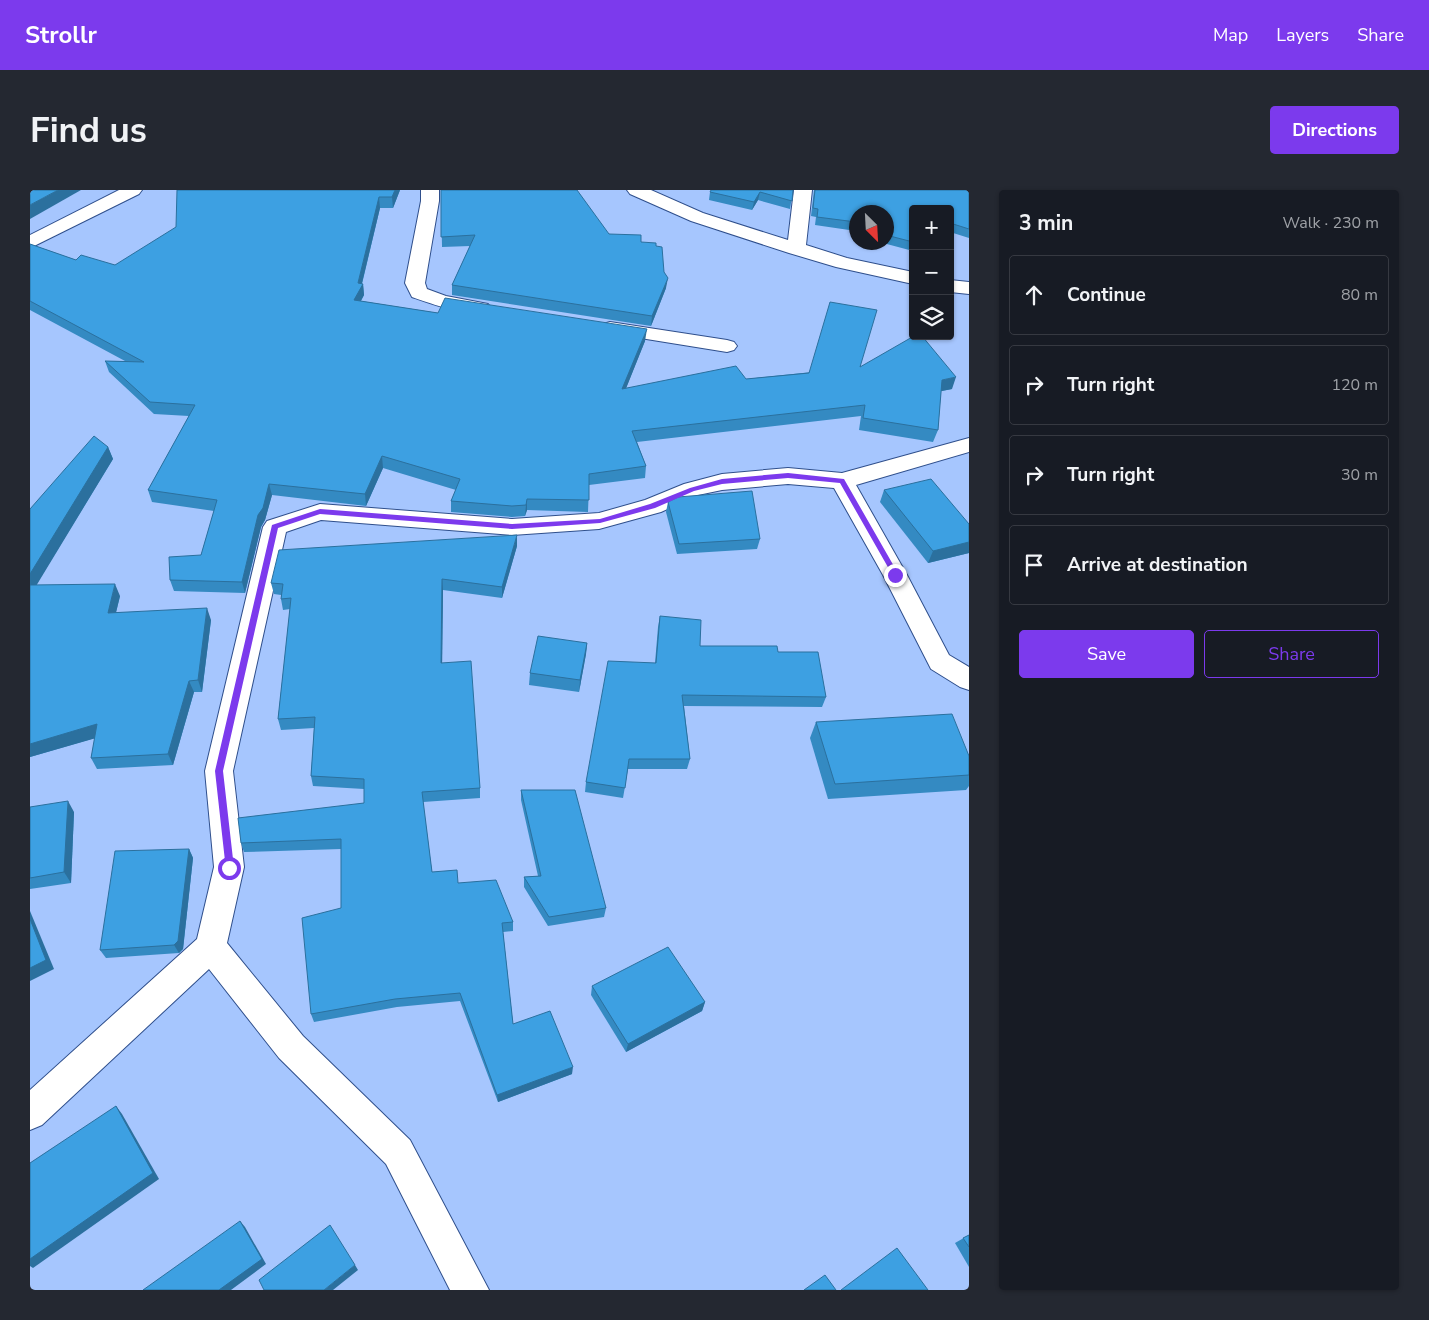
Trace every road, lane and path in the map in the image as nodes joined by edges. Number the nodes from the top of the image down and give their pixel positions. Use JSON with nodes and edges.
{"nodes":[{"id":1,"x":133,"y":190,"type":"edge"},
{"id":2,"x":430,"y":190,"type":"edge"},
{"id":3,"x":636,"y":190,"type":"edge"},
{"id":4,"x":803,"y":190,"type":"edge"},
{"id":5,"x":30,"y":242,"type":"edge"},
{"id":6,"x":796,"y":248,"type":"junction"},
{"id":7,"x":909,"y":277,"type":"edge"},
{"id":8,"x":954,"y":286,"type":"edge"},
{"id":9,"x":969,"y":288,"type":"edge"},
{"id":10,"x":501,"y":311,"type":"edge"},
{"id":11,"x":589,"y":325,"type":"edge"},
{"id":12,"x":727,"y":346,"type":"dead end"},
{"id":13,"x":969,"y":445,"type":"edge"},
{"id":14,"x":842,"y":481,"type":"junction"},
{"id":15,"x":969,"y":680,"type":"edge"},
{"id":16,"x":211,"y":947,"type":"junction"},
{"id":17,"x":30,"y":1113,"type":"edge"},
{"id":18,"x":470,"y":1290,"type":"edge"}],
"edges":[{"from":1,"to":5,"type":"street"},
{"from":2,"to":10,"type":"street"},
{"from":3,"to":6,"type":"street"},
{"from":4,"to":6,"type":"street"},
{"from":6,"to":7,"type":"street"},
{"from":8,"to":9,"type":"street"},
{"from":11,"to":12,"type":"street"},
{"from":13,"to":14,"type":"street"},
{"from":14,"to":15,"type":"street"},
{"from":14,"to":16,"type":"street"},
{"from":16,"to":17,"type":"street"},
{"from":16,"to":18,"type":"street"}]}
